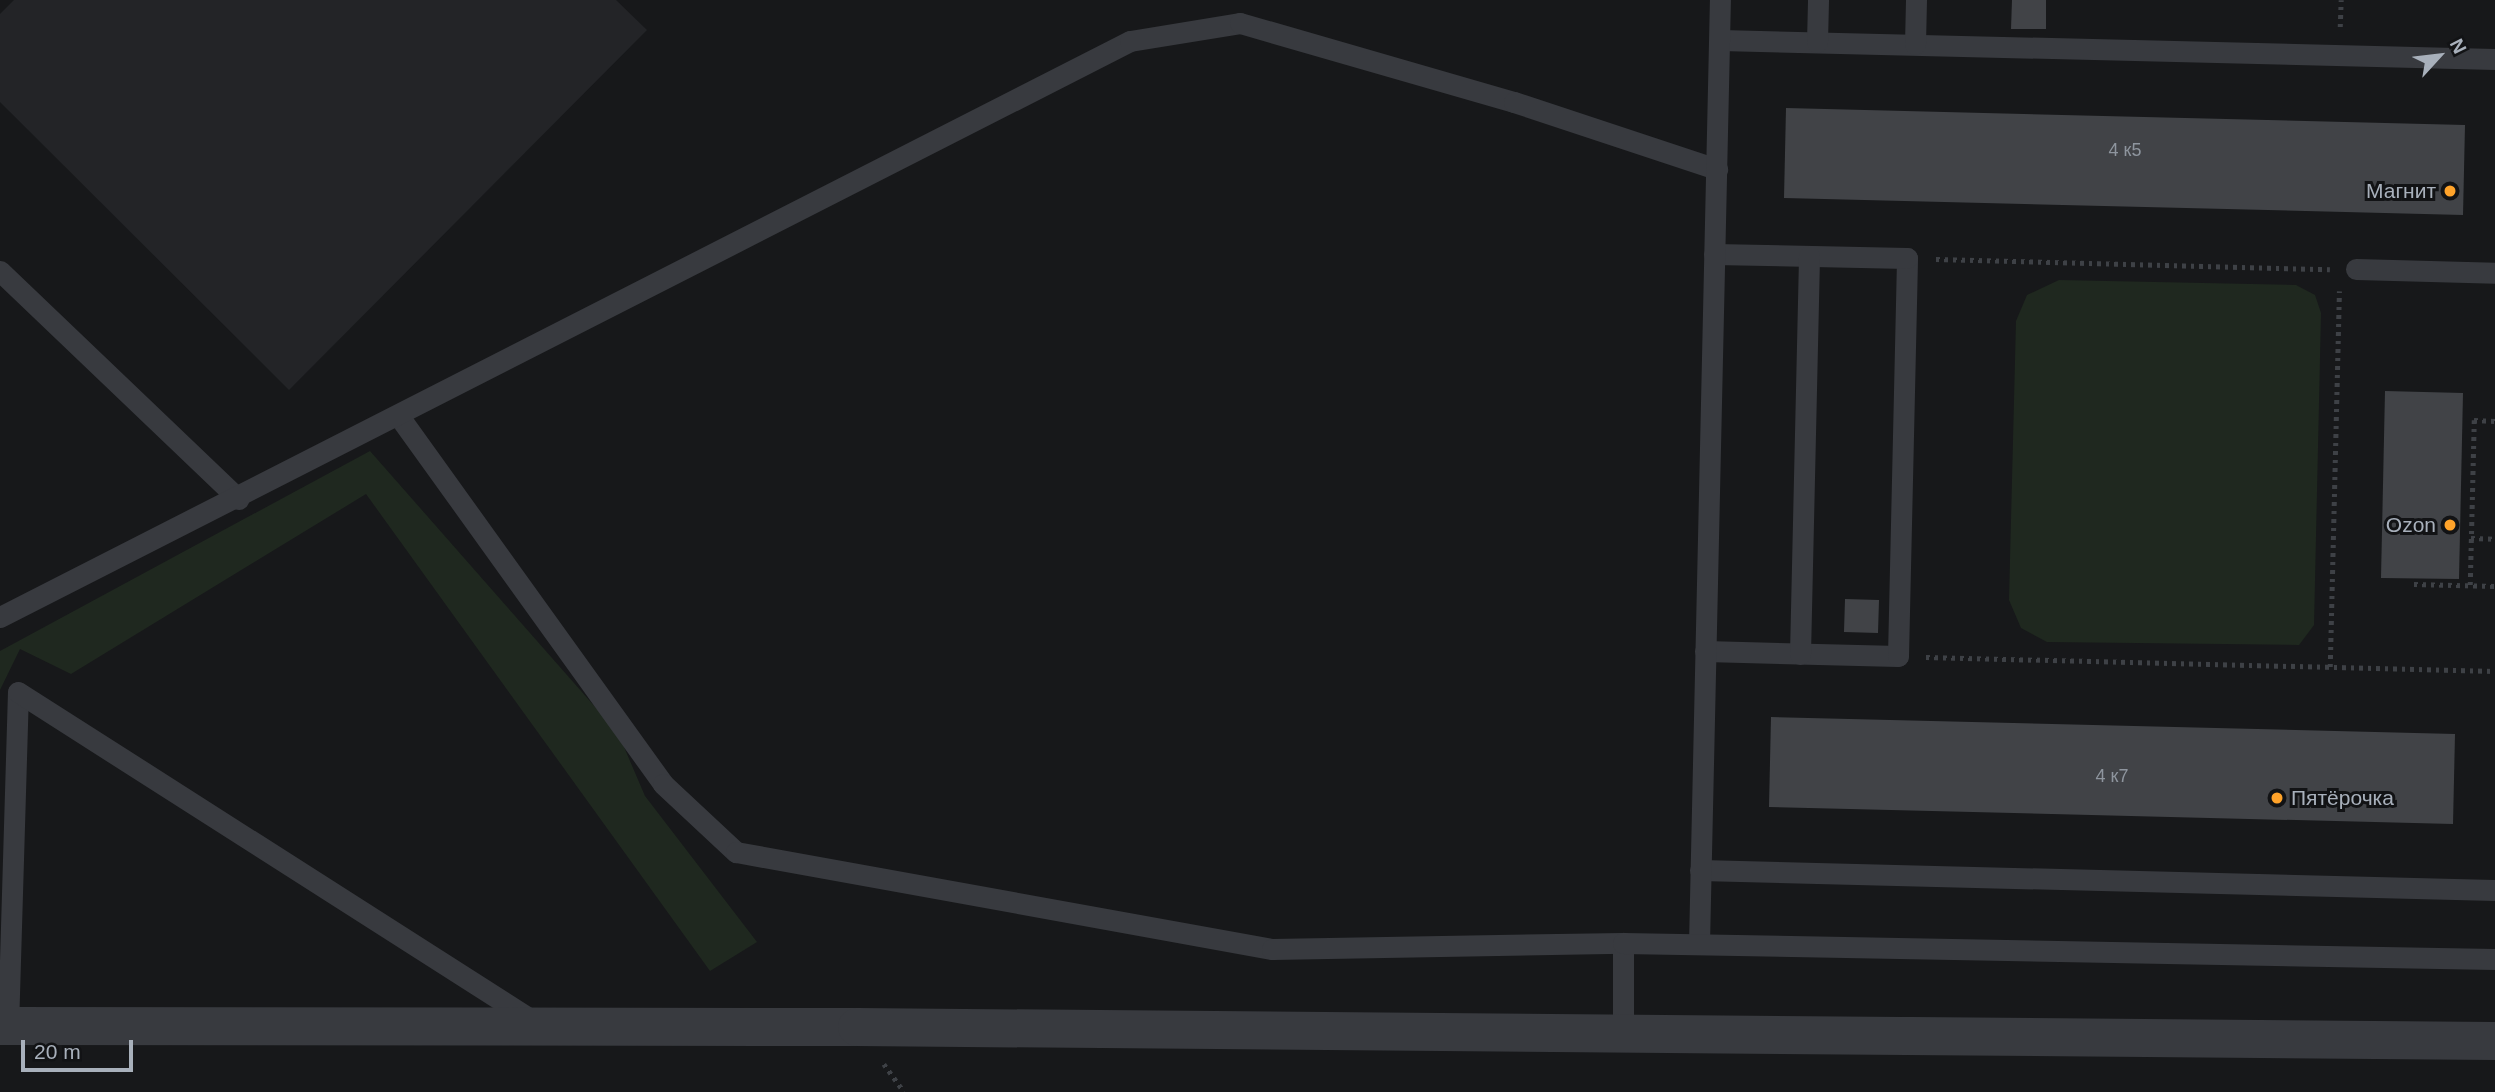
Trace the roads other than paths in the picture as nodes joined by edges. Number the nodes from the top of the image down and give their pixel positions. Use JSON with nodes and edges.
{"nodes":[{"id":1,"x":1720,"y":0,"type":"edge"},
{"id":2,"x":1818,"y":0,"type":"edge"},
{"id":3,"x":1916,"y":0,"type":"edge"},
{"id":4,"x":1720,"y":40,"type":"junction"},
{"id":5,"x":1817,"y":42,"type":"junction"},
{"id":6,"x":1915,"y":44,"type":"junction"},
{"id":7,"x":2495,"y":59,"type":"edge"},
{"id":8,"x":1717,"y":169,"type":"junction"},
{"id":9,"x":1714,"y":254,"type":"junction"},
{"id":10,"x":1809,"y":256,"type":"junction"},
{"id":11,"x":2348,"y":269,"type":"road end"},
{"id":12,"x":0,"y":271,"type":"edge"},
{"id":13,"x":2495,"y":273,"type":"edge"},
{"id":14,"x":398,"y":415,"type":"junction"},
{"id":15,"x":239,"y":499,"type":"junction"},
{"id":16,"x":0,"y":617,"type":"edge"},
{"id":17,"x":1705,"y":651,"type":"junction"},
{"id":18,"x":1800,"y":654,"type":"junction"},
{"id":19,"x":1700,"y":870,"type":"junction"},
{"id":20,"x":2495,"y":890,"type":"edge"},
{"id":21,"x":1623,"y":943,"type":"junction"},
{"id":22,"x":1699,"y":944,"type":"junction"},
{"id":23,"x":2495,"y":958,"type":"edge"},
{"id":24,"x":4,"y":1027,"type":"edge"},
{"id":25,"x":546,"y":1029,"type":"junction"},
{"id":26,"x":1623,"y":1036,"type":"junction"},
{"id":27,"x":2495,"y":1041,"type":"edge"}],
"edges":[{"from":1,"to":4,"type":"lane"},
{"from":2,"to":5,"type":"lane"},
{"from":3,"to":6,"type":"lane"},
{"from":4,"to":5,"type":"lane"},
{"from":4,"to":8,"type":"lane"},
{"from":5,"to":6,"type":"lane"},
{"from":6,"to":7,"type":"lane"},
{"from":8,"to":9,"type":"lane"},
{"from":8,"to":14,"type":"lane"},
{"from":9,"to":10,"type":"lane"},
{"from":9,"to":17,"type":"lane"},
{"from":10,"to":18,"type":"lane"},
{"from":10,"to":18,"type":"lane"},
{"from":11,"to":13,"type":"lane"},
{"from":12,"to":15,"type":"lane"},
{"from":14,"to":15,"type":"lane"},
{"from":14,"to":21,"type":"lane"},
{"from":15,"to":16,"type":"lane"},
{"from":17,"to":18,"type":"lane"},
{"from":17,"to":19,"type":"lane"},
{"from":19,"to":20,"type":"lane"},
{"from":19,"to":22,"type":"lane"},
{"from":21,"to":22,"type":"lane"},
{"from":21,"to":26,"type":"lane"},
{"from":22,"to":23,"type":"lane"},
{"from":24,"to":25,"type":"street"},
{"from":24,"to":25,"type":"lane"},
{"from":25,"to":26,"type":"street"},
{"from":26,"to":27,"type":"street"}]}
